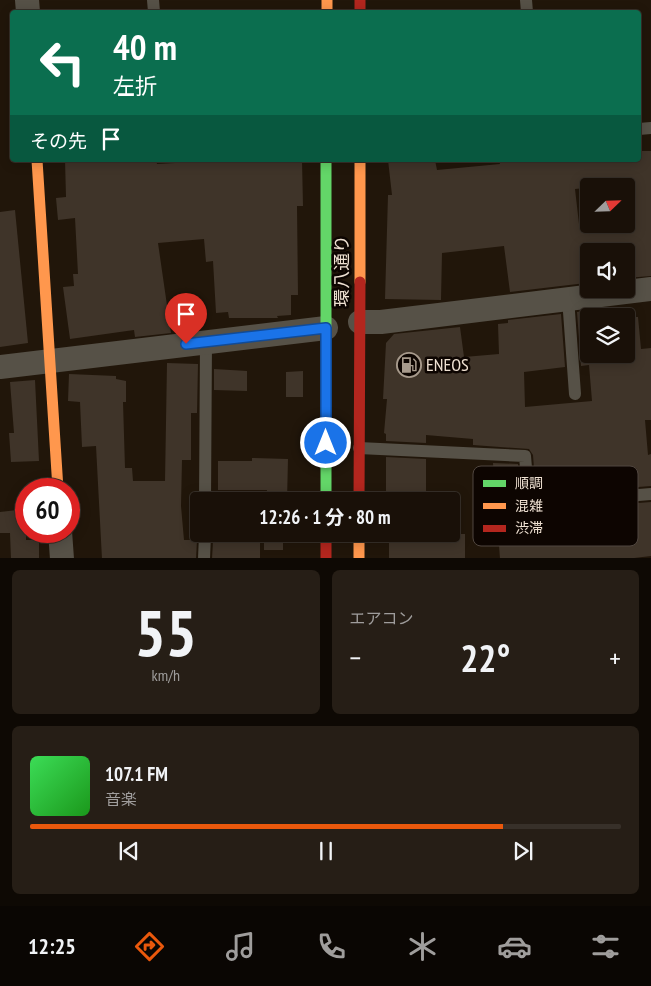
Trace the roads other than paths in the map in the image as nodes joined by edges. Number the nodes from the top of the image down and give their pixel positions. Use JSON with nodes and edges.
{"nodes":[{"id":1,"x":38,"y":162,"type":"edge"},
{"id":2,"x":326,"y":162,"type":"edge"},
{"id":3,"x":360,"y":162,"type":"edge"},
{"id":4,"x":651,"y":289,"type":"edge"},
{"id":5,"x":568,"y":298,"type":"junction"},
{"id":6,"x":360,"y":322,"type":"junction"},
{"id":7,"x":326,"y":328,"type":"junction"},
{"id":8,"x":206,"y":342,"type":"junction"},
{"id":9,"x":50,"y":361,"type":"junction"},
{"id":10,"x":0,"y":367,"type":"edge"},
{"id":11,"x":575,"y":394,"type":"dead end"},
{"id":12,"x":359,"y":448,"type":"junction"},
{"id":13,"x":526,"y":466,"type":"edge"},
{"id":14,"x":57,"y":478,"type":"edge"},
{"id":15,"x":205,"y":492,"type":"edge"},
{"id":16,"x":326,"y":492,"type":"edge"},
{"id":17,"x":359,"y":492,"type":"edge"},
{"id":18,"x":651,"y":494,"type":"edge"},
{"id":19,"x":638,"y":495,"type":"edge"},
{"id":20,"x":204,"y":542,"type":"edge"},
{"id":21,"x":326,"y":542,"type":"edge"},
{"id":22,"x":359,"y":542,"type":"edge"},
{"id":23,"x":61,"y":543,"type":"edge"},
{"id":24,"x":62,"y":558,"type":"edge"},
{"id":25,"x":204,"y":558,"type":"edge"},
{"id":26,"x":326,"y":558,"type":"edge"},
{"id":27,"x":359,"y":558,"type":"edge"}],
"edges":[{"from":1,"to":9,"type":"main road"},
{"from":2,"to":7,"type":"main road","name":"環八通り"},
{"from":3,"to":6,"type":"main road","name":"環八通り"},
{"from":4,"to":5,"type":"street"},
{"from":5,"to":6,"type":"street"},
{"from":5,"to":11,"type":"lane"},
{"from":6,"to":12,"type":"main road","name":"環八通り"},
{"from":7,"to":8,"type":"street"},
{"from":7,"to":16,"type":"main road","name":"環八通り"},
{"from":8,"to":9,"type":"street"},
{"from":8,"to":15,"type":"lane"},
{"from":9,"to":10,"type":"street"},
{"from":9,"to":14,"type":"main road"},
{"from":12,"to":13,"type":"lane"},
{"from":12,"to":17,"type":"main road","name":"環八通り"},
{"from":18,"to":19,"type":"lane"},
{"from":20,"to":25,"type":"lane"},
{"from":21,"to":26,"type":"main road"},
{"from":22,"to":27,"type":"main road"},
{"from":23,"to":24,"type":"street"}]}
